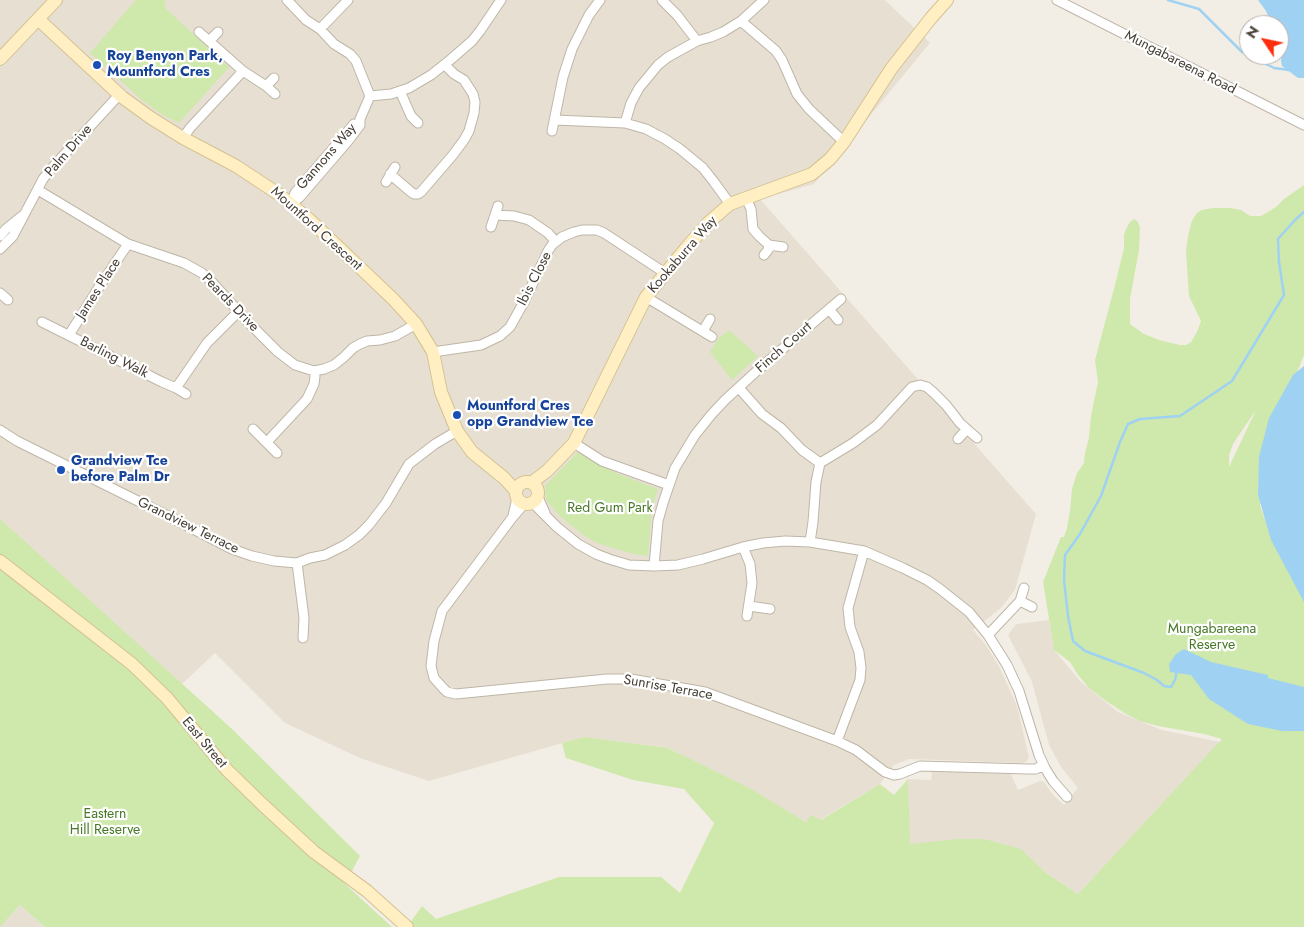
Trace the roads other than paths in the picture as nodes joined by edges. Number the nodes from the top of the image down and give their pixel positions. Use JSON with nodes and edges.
{"nodes":[{"id":1,"x":56,"y":0,"type":"edge"},
{"id":2,"x":287,"y":0,"type":"edge"},
{"id":3,"x":348,"y":0,"type":"edge"},
{"id":4,"x":501,"y":0,"type":"edge"},
{"id":5,"x":600,"y":0,"type":"edge"},
{"id":6,"x":662,"y":0,"type":"edge"},
{"id":7,"x":764,"y":0,"type":"edge"},
{"id":8,"x":947,"y":0,"type":"edge"},
{"id":9,"x":1057,"y":0,"type":"edge"},
{"id":10,"x":38,"y":19,"type":"junction"},
{"id":11,"x":741,"y":22,"type":"junction"},
{"id":12,"x":320,"y":29,"type":"junction"},
{"id":13,"x":199,"y":32,"type":"dead end"},
{"id":14,"x":218,"y":32,"type":"dead end"},
{"id":15,"x":209,"y":41,"type":"junction"},
{"id":16,"x":697,"y":41,"type":"junction"},
{"id":17,"x":0,"y":59,"type":"edge"},
{"id":18,"x":445,"y":65,"type":"junction"},
{"id":19,"x":243,"y":71,"type":"junction"},
{"id":20,"x":274,"y":78,"type":"dead end"},
{"id":21,"x":266,"y":86,"type":"junction"},
{"id":22,"x":400,"y":91,"type":"junction"},
{"id":23,"x":275,"y":94,"type":"dead end"},
{"id":24,"x":119,"y":95,"type":"junction"},
{"id":25,"x":370,"y":96,"type":"junction"},
{"id":26,"x":555,"y":120,"type":"junction"},
{"id":27,"x":419,"y":123,"type":"dead end"},
{"id":28,"x":625,"y":123,"type":"junction"},
{"id":29,"x":1304,"y":125,"type":"edge"},
{"id":30,"x":552,"y":131,"type":"dead end"},
{"id":31,"x":183,"y":138,"type":"junction"},
{"id":32,"x":844,"y":142,"type":"junction"},
{"id":33,"x":390,"y":174,"type":"dead end"},
{"id":34,"x":38,"y":190,"type":"junction"},
{"id":35,"x":746,"y":198,"type":"junction"},
{"id":36,"x":291,"y":204,"type":"junction"},
{"id":37,"x":730,"y":204,"type":"junction"},
{"id":38,"x":26,"y":212,"type":"junction"},
{"id":39,"x":491,"y":227,"type":"dead end"},
{"id":40,"x":0,"y":236,"type":"edge"},
{"id":41,"x":556,"y":242,"type":"junction"},
{"id":42,"x":128,"y":244,"type":"junction"},
{"id":43,"x":768,"y":245,"type":"junction"},
{"id":44,"x":783,"y":247,"type":"dead end"},
{"id":45,"x":0,"y":249,"type":"edge"},
{"id":46,"x":764,"y":255,"type":"dead end"},
{"id":47,"x":665,"y":274,"type":"junction"},
{"id":48,"x":0,"y":294,"type":"edge"},
{"id":49,"x":646,"y":297,"type":"junction"},
{"id":50,"x":841,"y":299,"type":"dead end"},
{"id":51,"x":8,"y":300,"type":"dead end"},
{"id":52,"x":829,"y":309,"type":"junction"},
{"id":53,"x":238,"y":312,"type":"junction"},
{"id":54,"x":710,"y":319,"type":"dead end"},
{"id":55,"x":838,"y":320,"type":"dead end"},
{"id":56,"x":42,"y":322,"type":"dead end"},
{"id":57,"x":416,"y":324,"type":"junction"},
{"id":58,"x":703,"y":331,"type":"junction"},
{"id":59,"x":69,"y":335,"type":"junction"},
{"id":60,"x":712,"y":337,"type":"dead end"},
{"id":61,"x":433,"y":352,"type":"junction"},
{"id":62,"x":314,"y":371,"type":"junction"},
{"id":63,"x":176,"y":388,"type":"junction"},
{"id":64,"x":739,"y":388,"type":"junction"},
{"id":65,"x":186,"y":394,"type":"dead end"},
{"id":66,"x":253,"y":429,"type":"dead end"},
{"id":67,"x":967,"y":429,"type":"junction"},
{"id":68,"x":0,"y":430,"type":"edge"},
{"id":69,"x":457,"y":432,"type":"junction"},
{"id":70,"x":977,"y":438,"type":"dead end"},
{"id":71,"x":958,"y":439,"type":"dead end"},
{"id":72,"x":267,"y":442,"type":"junction"},
{"id":73,"x":574,"y":443,"type":"junction"},
{"id":74,"x":276,"y":453,"type":"dead end"},
{"id":75,"x":820,"y":463,"type":"junction"},
{"id":76,"x":668,"y":485,"type":"junction"},
{"id":77,"x":528,"y":494,"type":"junction"},
{"id":78,"x":810,"y":542,"type":"junction"},
{"id":79,"x":743,"y":547,"type":"junction"},
{"id":80,"x":864,"y":551,"type":"junction"},
{"id":81,"x":0,"y":561,"type":"edge"},
{"id":82,"x":297,"y":563,"type":"junction"},
{"id":83,"x":654,"y":566,"type":"junction"},
{"id":84,"x":1024,"y":588,"type":"dead end"},
{"id":85,"x":1020,"y":601,"type":"junction"},
{"id":86,"x":749,"y":606,"type":"junction"},
{"id":87,"x":1032,"y":607,"type":"dead end"},
{"id":88,"x":770,"y":609,"type":"dead end"},
{"id":89,"x":747,"y":616,"type":"dead end"},
{"id":90,"x":988,"y":635,"type":"junction"},
{"id":91,"x":303,"y":638,"type":"dead end"},
{"id":92,"x":837,"y":741,"type":"junction"},
{"id":93,"x":1044,"y":765,"type":"junction"},
{"id":94,"x":1067,"y":797,"type":"dead end"},
{"id":95,"x":399,"y":925,"type":"edge"}],
"edges":[{"from":1,"to":10,"type":"street"},
{"from":2,"to":12,"type":"street"},
{"from":3,"to":12,"type":"street"},
{"from":4,"to":18,"type":"street"},
{"from":5,"to":26,"type":"street"},
{"from":6,"to":16,"type":"street"},
{"from":7,"to":11,"type":"street"},
{"from":8,"to":32,"type":"street","name":"Kookaburra Way"},
{"from":9,"to":29,"type":"street","name":"Mungabareena Road"},
{"from":10,"to":17,"type":"street"},
{"from":10,"to":24,"type":"street","name":"Mountford Crescent"},
{"from":11,"to":16,"type":"street"},
{"from":11,"to":32,"type":"street"},
{"from":12,"to":25,"type":"street"},
{"from":13,"to":15,"type":"street"},
{"from":14,"to":15,"type":"street"},
{"from":15,"to":19,"type":"street"},
{"from":16,"to":28,"type":"street"},
{"from":18,"to":22,"type":"street"},
{"from":18,"to":33,"type":"street"},
{"from":19,"to":21,"type":"street"},
{"from":19,"to":31,"type":"street"},
{"from":20,"to":21,"type":"street"},
{"from":21,"to":23,"type":"street"},
{"from":22,"to":25,"type":"street"},
{"from":22,"to":27,"type":"street"},
{"from":24,"to":31,"type":"street","name":"Mountford Crescent"},
{"from":24,"to":34,"type":"street","name":"Palm Drive"},
{"from":25,"to":36,"type":"street","name":"Gannons Way"},
{"from":26,"to":28,"type":"street"},
{"from":26,"to":30,"type":"street"},
{"from":28,"to":37,"type":"street"},
{"from":31,"to":36,"type":"street","name":"Mountford Crescent"},
{"from":32,"to":35,"type":"street","name":"Kookaburra Way"},
{"from":34,"to":38,"type":"street","name":"Palm Drive"},
{"from":34,"to":42,"type":"street","name":"Peards Drive"},
{"from":35,"to":37,"type":"street","name":"Kookaburra Way"},
{"from":35,"to":43,"type":"street"},
{"from":36,"to":57,"type":"street","name":"Mountford Crescent"},
{"from":37,"to":47,"type":"street","name":"Kookaburra Way"},
{"from":38,"to":40,"type":"street","name":"Palm Drive"},
{"from":38,"to":45,"type":"street","name":"Palm Drive"},
{"from":39,"to":41,"type":"street"},
{"from":41,"to":47,"type":"street","name":"Ibis Close"},
{"from":41,"to":61,"type":"street","name":"Ibis Close"},
{"from":42,"to":53,"type":"street","name":"Peards Drive"},
{"from":42,"to":59,"type":"street","name":"James Place"},
{"from":43,"to":44,"type":"street"},
{"from":43,"to":46,"type":"street"},
{"from":47,"to":49,"type":"street","name":"Kookaburra Way"},
{"from":48,"to":51,"type":"street"},
{"from":49,"to":58,"type":"street"},
{"from":49,"to":73,"type":"street","name":"Kookaburra Way"},
{"from":50,"to":52,"type":"street","name":"Finch Court"},
{"from":52,"to":55,"type":"street"},
{"from":52,"to":64,"type":"street","name":"Finch Court"},
{"from":53,"to":62,"type":"street","name":"Peards Drive"},
{"from":53,"to":63,"type":"street"},
{"from":54,"to":58,"type":"street"},
{"from":56,"to":59,"type":"street","name":"Barling Walk"},
{"from":57,"to":61,"type":"street","name":"Mountford Crescent"},
{"from":57,"to":62,"type":"street"},
{"from":58,"to":60,"type":"street"},
{"from":59,"to":63,"type":"street","name":"Barling Walk"},
{"from":61,"to":69,"type":"street","name":"Mountford Crescent"},
{"from":62,"to":72,"type":"street"},
{"from":63,"to":65,"type":"street","name":"Barling Walk"},
{"from":64,"to":75,"type":"street"},
{"from":64,"to":76,"type":"street","name":"Finch Court"},
{"from":66,"to":72,"type":"street"},
{"from":67,"to":70,"type":"street"},
{"from":67,"to":71,"type":"street"},
{"from":67,"to":75,"type":"street"},
{"from":68,"to":82,"type":"street","name":"Grandview Terrace"},
{"from":69,"to":77,"type":"street","name":"Mountford Crescent"},
{"from":69,"to":82,"type":"street","name":"Grandview Terrace"},
{"from":72,"to":74,"type":"street"},
{"from":73,"to":76,"type":"street"},
{"from":73,"to":77,"type":"street","name":"Kookaburra Way"},
{"from":75,"to":78,"type":"street"},
{"from":76,"to":83,"type":"street","name":"Finch Court"},
{"from":77,"to":83,"type":"street","name":"Mountford Crescent"},
{"from":77,"to":92,"type":"street","name":"Sunrise Terrace"},
{"from":78,"to":79,"type":"street","name":"Mountford Crescent"},
{"from":78,"to":80,"type":"street","name":"Mountford Crescent"},
{"from":79,"to":83,"type":"street","name":"Mountford Crescent"},
{"from":79,"to":86,"type":"street"},
{"from":80,"to":90,"type":"street","name":"Mountford Crescent"},
{"from":80,"to":92,"type":"street"},
{"from":81,"to":95,"type":"street","name":"East Street"},
{"from":82,"to":91,"type":"street"},
{"from":84,"to":85,"type":"street"},
{"from":85,"to":87,"type":"street"},
{"from":85,"to":90,"type":"street"},
{"from":86,"to":88,"type":"street"},
{"from":86,"to":89,"type":"street"},
{"from":90,"to":93,"type":"street","name":"Mountford Crescent"},
{"from":92,"to":93,"type":"street","name":"Sunrise Terrace"},
{"from":93,"to":94,"type":"street","name":"Mountford Crescent"}]}
